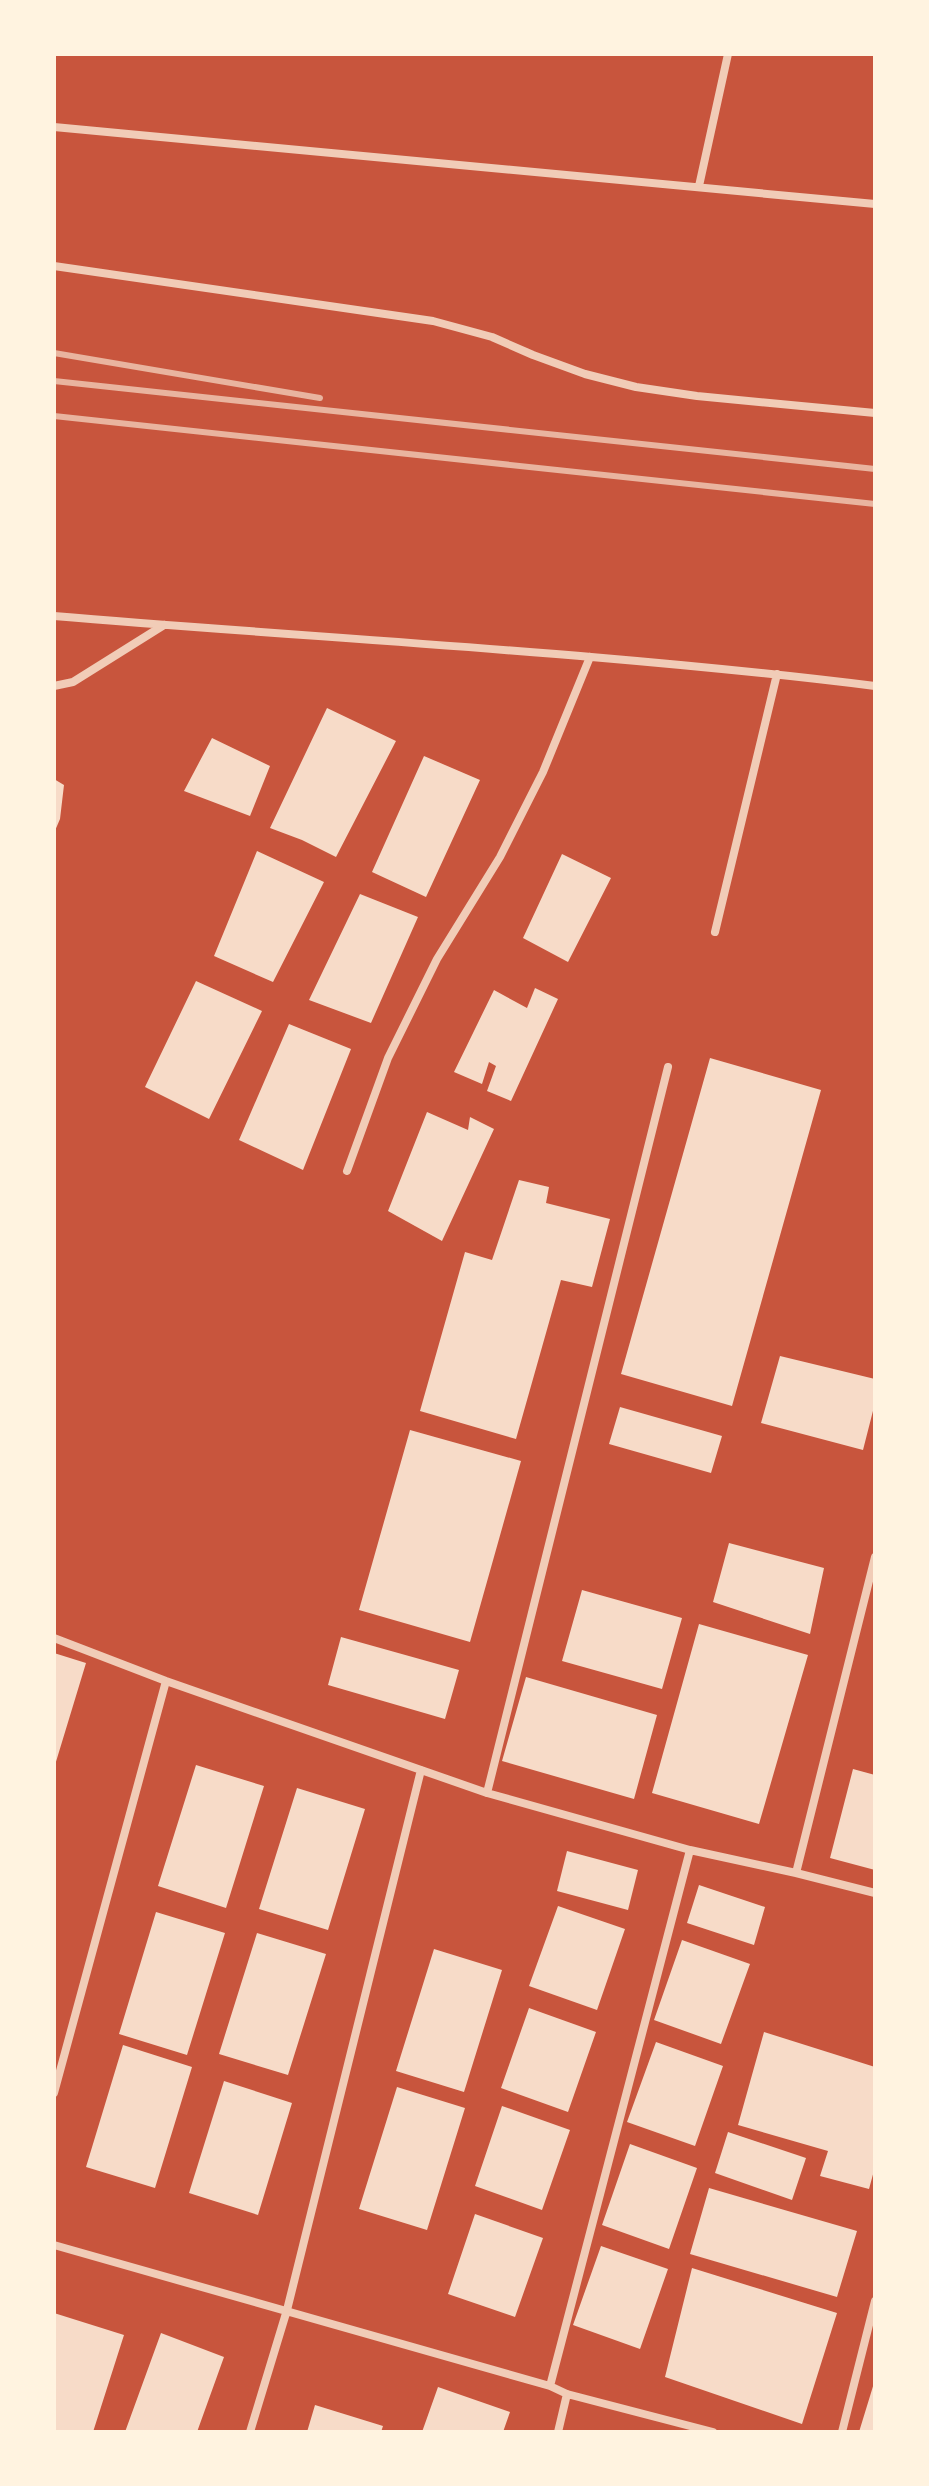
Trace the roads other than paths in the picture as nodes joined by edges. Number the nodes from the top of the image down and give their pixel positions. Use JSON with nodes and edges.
{"nodes":[{"id":1,"x":728,"y":54,"type":"edge"},
{"id":2,"x":54,"y":127,"type":"edge"},
{"id":3,"x":699,"y":186,"type":"junction"},
{"id":4,"x":875,"y":204,"type":"edge"},
{"id":5,"x":54,"y":266,"type":"edge"},
{"id":6,"x":875,"y":413,"type":"edge"},
{"id":7,"x":54,"y":616,"type":"edge"},
{"id":8,"x":164,"y":625,"type":"junction"},
{"id":9,"x":590,"y":657,"type":"junction"},
{"id":10,"x":777,"y":674,"type":"junction"},
{"id":11,"x":54,"y":686,"type":"edge"},
{"id":12,"x":875,"y":686,"type":"edge"},
{"id":13,"x":715,"y":932,"type":"dead end"},
{"id":14,"x":668,"y":1067,"type":"dead end"},
{"id":15,"x":347,"y":1171,"type":"dead end"},
{"id":16,"x":875,"y":1557,"type":"edge"},
{"id":17,"x":54,"y":1638,"type":"edge"},
{"id":18,"x":166,"y":1681,"type":"junction"},
{"id":19,"x":421,"y":1770,"type":"junction"},
{"id":20,"x":487,"y":1793,"type":"junction"},
{"id":21,"x":690,"y":1850,"type":"junction"},
{"id":22,"x":796,"y":1873,"type":"junction"},
{"id":23,"x":875,"y":1893,"type":"edge"},
{"id":24,"x":54,"y":2093,"type":"edge"},
{"id":25,"x":54,"y":2245,"type":"edge"},
{"id":26,"x":875,"y":2301,"type":"edge"},
{"id":27,"x":287,"y":2310,"type":"junction"},
{"id":28,"x":550,"y":2386,"type":"junction"},
{"id":29,"x":567,"y":2394,"type":"junction"},
{"id":30,"x":250,"y":2432,"type":"edge"},
{"id":31,"x":558,"y":2432,"type":"edge"},
{"id":32,"x":713,"y":2432,"type":"edge"},
{"id":33,"x":842,"y":2432,"type":"edge"}],
"edges":[{"from":1,"to":3,"type":"street"},
{"from":2,"to":3,"type":"street"},
{"from":3,"to":4,"type":"street"},
{"from":5,"to":6,"type":"street"},
{"from":7,"to":8,"type":"street"},
{"from":8,"to":9,"type":"street"},
{"from":8,"to":11,"type":"street"},
{"from":9,"to":10,"type":"street"},
{"from":9,"to":15,"type":"street"},
{"from":10,"to":12,"type":"street"},
{"from":10,"to":13,"type":"street"},
{"from":14,"to":20,"type":"street"},
{"from":16,"to":22,"type":"street"},
{"from":17,"to":18,"type":"street"},
{"from":18,"to":19,"type":"street"},
{"from":18,"to":24,"type":"street"},
{"from":19,"to":20,"type":"street"},
{"from":19,"to":27,"type":"street"},
{"from":20,"to":21,"type":"street"},
{"from":21,"to":22,"type":"street"},
{"from":21,"to":28,"type":"street"},
{"from":22,"to":23,"type":"street"},
{"from":25,"to":27,"type":"street"},
{"from":26,"to":33,"type":"street"},
{"from":27,"to":28,"type":"street"},
{"from":27,"to":30,"type":"street"},
{"from":28,"to":29,"type":"street"},
{"from":29,"to":31,"type":"street"},
{"from":29,"to":32,"type":"street"}]}
